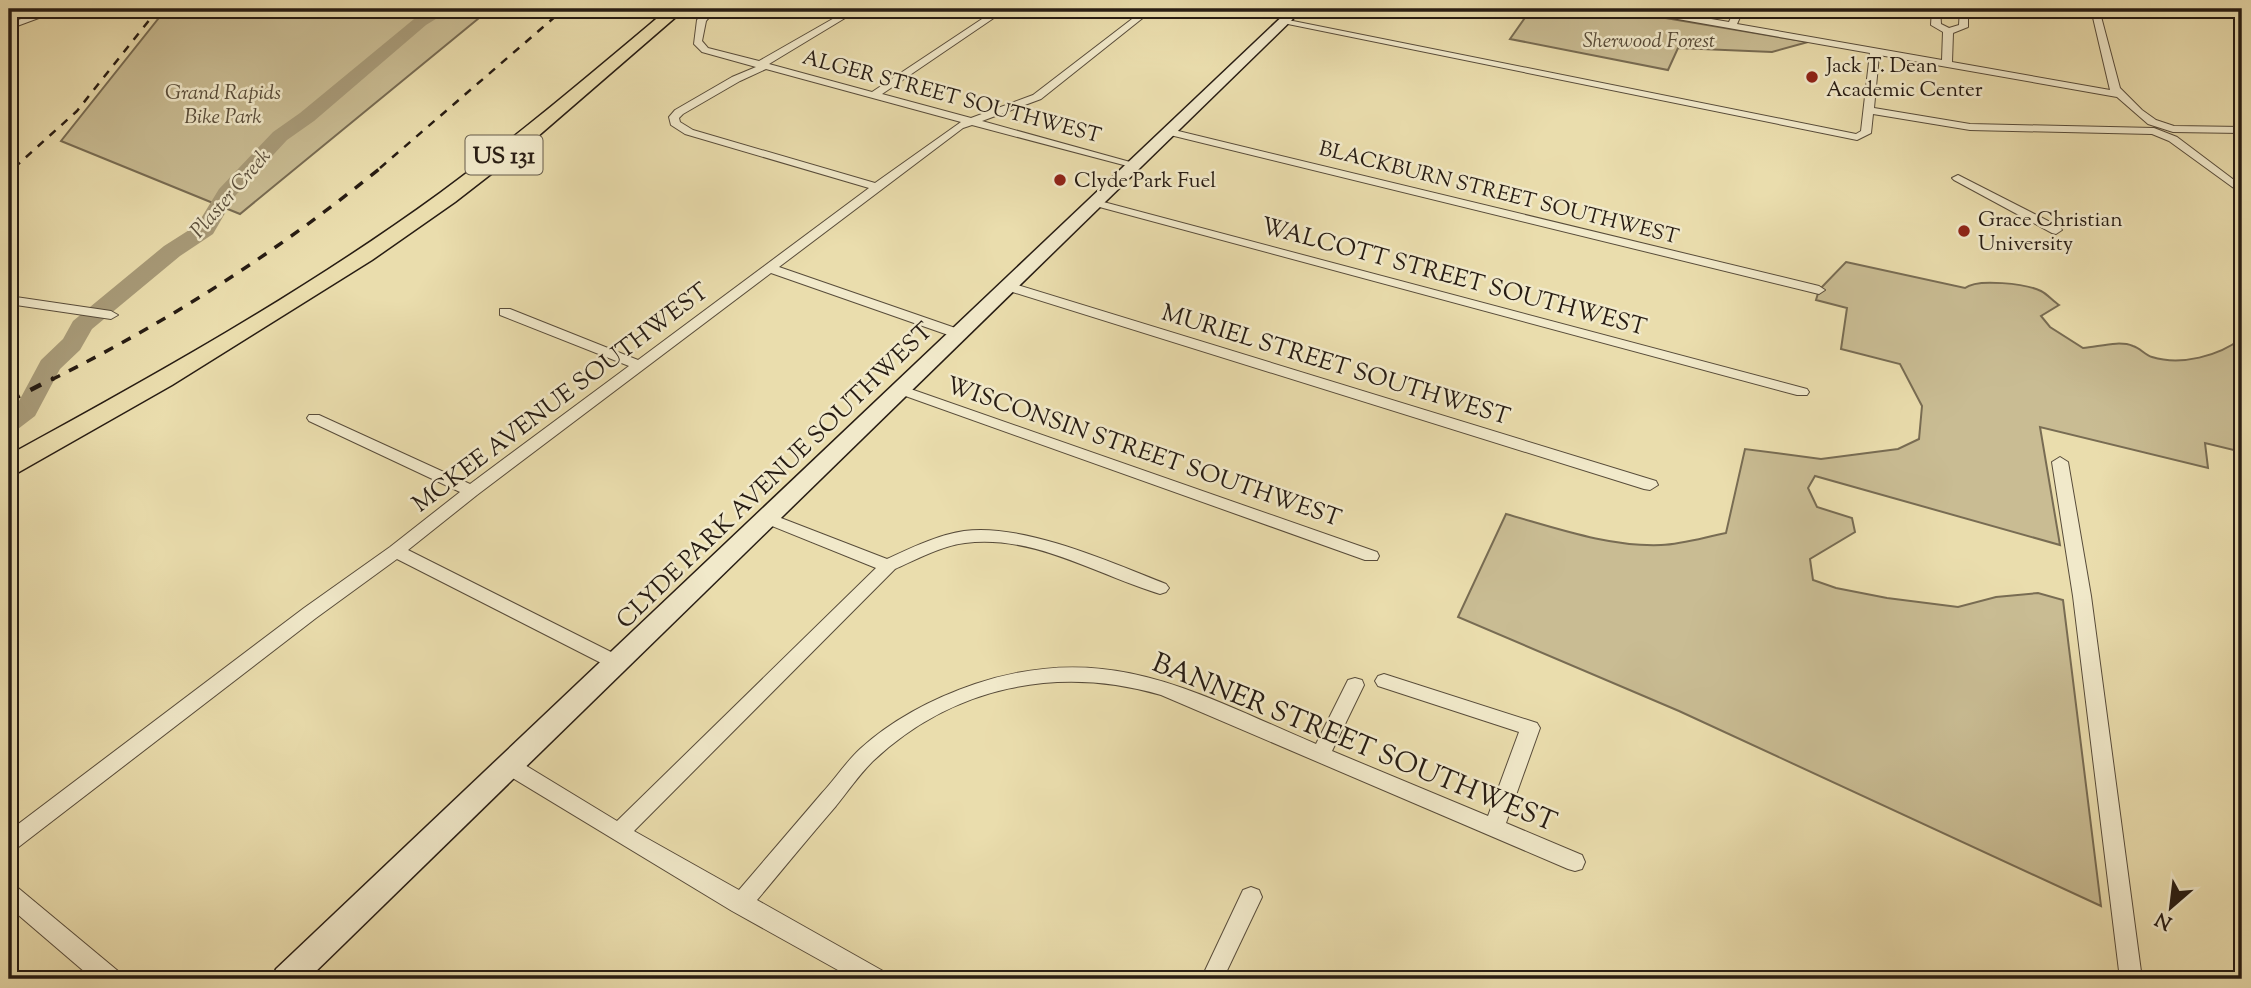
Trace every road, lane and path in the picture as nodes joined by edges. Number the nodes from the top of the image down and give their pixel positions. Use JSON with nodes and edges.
{"nodes":[{"id":1,"x":59,"y":9,"type":"edge"},
{"id":2,"x":657,"y":9,"type":"edge"},
{"id":3,"x":677,"y":9,"type":"edge"},
{"id":4,"x":712,"y":9,"type":"edge"},
{"id":5,"x":856,"y":9,"type":"edge"},
{"id":6,"x":1003,"y":9,"type":"edge"},
{"id":7,"x":1150,"y":9,"type":"edge"},
{"id":8,"x":1297,"y":9,"type":"edge"},
{"id":9,"x":1638,"y":9,"type":"edge"},
{"id":10,"x":1744,"y":9,"type":"edge"},
{"id":11,"x":1936,"y":9,"type":"edge"},
{"id":12,"x":1964,"y":9,"type":"edge"},
{"id":13,"x":2095,"y":9,"type":"edge"},
{"id":14,"x":1283,"y":22,"type":"junction"},
{"id":15,"x":1732,"y":25,"type":"junction"},
{"id":16,"x":9,"y":26,"type":"edge"},
{"id":17,"x":1948,"y":31,"type":"junction"},
{"id":18,"x":1875,"y":51,"type":"junction"},
{"id":19,"x":1947,"y":63,"type":"junction"},
{"id":20,"x":763,"y":65,"type":"junction"},
{"id":21,"x":2119,"y":94,"type":"junction"},
{"id":22,"x":874,"y":95,"type":"junction"},
{"id":23,"x":1869,"y":110,"type":"junction"},
{"id":24,"x":971,"y":121,"type":"junction"},
{"id":25,"x":2162,"y":130,"type":"junction"},
{"id":26,"x":2242,"y":130,"type":"edge"},
{"id":27,"x":1170,"y":132,"type":"junction"},
{"id":28,"x":1135,"y":165,"type":"junction"},
{"id":29,"x":1958,"y":178,"type":"dead end"},
{"id":30,"x":877,"y":187,"type":"junction"},
{"id":31,"x":2242,"y":191,"type":"edge"},
{"id":32,"x":1096,"y":203,"type":"junction"},
{"id":33,"x":2056,"y":230,"type":"dead end"},
{"id":34,"x":769,"y":268,"type":"junction"},
{"id":35,"x":309,"y":282,"type":"junction"},
{"id":36,"x":1008,"y":286,"type":"junction"},
{"id":37,"x":1819,"y":290,"type":"dead end"},
{"id":38,"x":9,"y":300,"type":"edge"},
{"id":39,"x":505,"y":313,"type":"dead end"},
{"id":40,"x":111,"y":315,"type":"dead end"},
{"id":41,"x":959,"y":334,"type":"junction"},
{"id":42,"x":639,"y":365,"type":"junction"},
{"id":43,"x":902,"y":390,"type":"junction"},
{"id":44,"x":1802,"y":392,"type":"dead end"},
{"id":45,"x":314,"y":418,"type":"dead end"},
{"id":46,"x":9,"y":448,"type":"edge"},
{"id":47,"x":2060,"y":463,"type":"dead end"},
{"id":48,"x":9,"y":466,"type":"edge"},
{"id":49,"x":1650,"y":485,"type":"dead end"},
{"id":50,"x":471,"y":491,"type":"junction"},
{"id":51,"x":768,"y":518,"type":"junction"},
{"id":52,"x":396,"y":551,"type":"junction"},
{"id":53,"x":1371,"y":556,"type":"dead end"},
{"id":54,"x":889,"y":565,"type":"junction"},
{"id":55,"x":1160,"y":587,"type":"dead end"},
{"id":56,"x":617,"y":663,"type":"junction"},
{"id":57,"x":1384,"y":681,"type":"dead end"},
{"id":58,"x":1355,"y":685,"type":"dead end"},
{"id":59,"x":1321,"y":753,"type":"junction"},
{"id":60,"x":508,"y":765,"type":"junction"},
{"id":61,"x":1494,"y":827,"type":"junction"},
{"id":62,"x":619,"y":833,"type":"junction"},
{"id":63,"x":9,"y":843,"type":"edge"},
{"id":64,"x":1575,"y":862,"type":"dead end"},
{"id":65,"x":9,"y":894,"type":"edge"},
{"id":66,"x":1251,"y":897,"type":"dead end"},
{"id":67,"x":740,"y":904,"type":"junction"},
{"id":68,"x":110,"y":979,"type":"edge"},
{"id":69,"x":287,"y":979,"type":"edge"},
{"id":70,"x":875,"y":979,"type":"edge"},
{"id":71,"x":1212,"y":979,"type":"edge"},
{"id":72,"x":2131,"y":979,"type":"edge"}],
"edges":[{"from":1,"to":16,"type":"street"},
{"from":2,"to":35,"type":"highway","number":"US 131"},
{"from":3,"to":35,"type":"highway","number":"US 131"},
{"from":4,"to":20,"type":"street","name":"ALGER STREET SOUTHWEST"},
{"from":5,"to":20,"type":"street"},
{"from":6,"to":22,"type":"street"},
{"from":7,"to":24,"type":"street","name":"MCKEE AVENUE SOUTHWEST"},
{"from":8,"to":14,"type":"main road","name":"CLYDE PARK AVENUE SOUTHWEST"},
{"from":9,"to":15,"type":"street"},
{"from":10,"to":15,"type":"street"},
{"from":11,"to":17,"type":"street"},
{"from":12,"to":17,"type":"street"},
{"from":13,"to":21,"type":"street"},
{"from":14,"to":23,"type":"street"},
{"from":14,"to":27,"type":"main road","name":"CLYDE PARK AVENUE SOUTHWEST"},
{"from":15,"to":18,"type":"street"},
{"from":17,"to":19,"type":"street"},
{"from":18,"to":19,"type":"street"},
{"from":18,"to":23,"type":"street"},
{"from":19,"to":21,"type":"street"},
{"from":20,"to":22,"type":"street","name":"ALGER STREET SOUTHWEST"},
{"from":20,"to":30,"type":"street"},
{"from":21,"to":25,"type":"street"},
{"from":22,"to":24,"type":"street","name":"ALGER STREET SOUTHWEST"},
{"from":23,"to":25,"type":"street"},
{"from":24,"to":28,"type":"street","name":"ALGER STREET SOUTHWEST"},
{"from":24,"to":30,"type":"street","name":"MCKEE AVENUE SOUTHWEST"},
{"from":25,"to":26,"type":"street"},
{"from":25,"to":31,"type":"street"},
{"from":27,"to":28,"type":"main road","name":"CLYDE PARK AVENUE SOUTHWEST"},
{"from":27,"to":37,"type":"street","name":"BLACKBURN STREET SOUTHWEST"},
{"from":28,"to":32,"type":"main road","name":"CLYDE PARK AVENUE SOUTHWEST"},
{"from":29,"to":33,"type":"street"},
{"from":30,"to":34,"type":"street","name":"MCKEE AVENUE SOUTHWEST"},
{"from":32,"to":36,"type":"main road","name":"CLYDE PARK AVENUE SOUTHWEST"},
{"from":32,"to":44,"type":"street","name":"WALCOTT STREET SOUTHWEST"},
{"from":34,"to":41,"type":"street"},
{"from":34,"to":42,"type":"street","name":"MCKEE AVENUE SOUTHWEST"},
{"from":35,"to":46,"type":"highway","number":"US 131"},
{"from":35,"to":48,"type":"highway","number":"US 131"},
{"from":36,"to":41,"type":"main road","name":"CLYDE PARK AVENUE SOUTHWEST"},
{"from":36,"to":49,"type":"street","name":"MURIEL STREET SOUTHWEST"},
{"from":38,"to":40,"type":"street"},
{"from":39,"to":42,"type":"street"},
{"from":41,"to":43,"type":"main road","name":"CLYDE PARK AVENUE SOUTHWEST"},
{"from":42,"to":50,"type":"street","name":"MCKEE AVENUE SOUTHWEST"},
{"from":43,"to":51,"type":"main road","name":"CLYDE PARK AVENUE SOUTHWEST"},
{"from":43,"to":53,"type":"street","name":"WISCONSIN STREET SOUTHWEST"},
{"from":45,"to":50,"type":"street"},
{"from":47,"to":72,"type":"street"},
{"from":50,"to":52,"type":"street","name":"MCKEE AVENUE SOUTHWEST"},
{"from":51,"to":54,"type":"street"},
{"from":51,"to":56,"type":"main road","name":"CLYDE PARK AVENUE SOUTHWEST"},
{"from":52,"to":56,"type":"street"},
{"from":52,"to":63,"type":"street","name":"MCKEE AVENUE SOUTHWEST"},
{"from":54,"to":55,"type":"street"},
{"from":54,"to":62,"type":"street"},
{"from":56,"to":60,"type":"main road","name":"CLYDE PARK AVENUE SOUTHWEST"},
{"from":57,"to":61,"type":"street"},
{"from":58,"to":59,"type":"street"},
{"from":59,"to":61,"type":"street","name":"BANNER STREET SOUTHWEST"},
{"from":59,"to":67,"type":"street","name":"BANNER STREET SOUTHWEST"},
{"from":60,"to":62,"type":"street"},
{"from":60,"to":69,"type":"main road","name":"CLYDE PARK AVENUE SOUTHWEST"},
{"from":61,"to":64,"type":"street","name":"BANNER STREET SOUTHWEST"},
{"from":62,"to":67,"type":"street"},
{"from":65,"to":68,"type":"street"},
{"from":66,"to":71,"type":"street"},
{"from":67,"to":70,"type":"street"}]}
